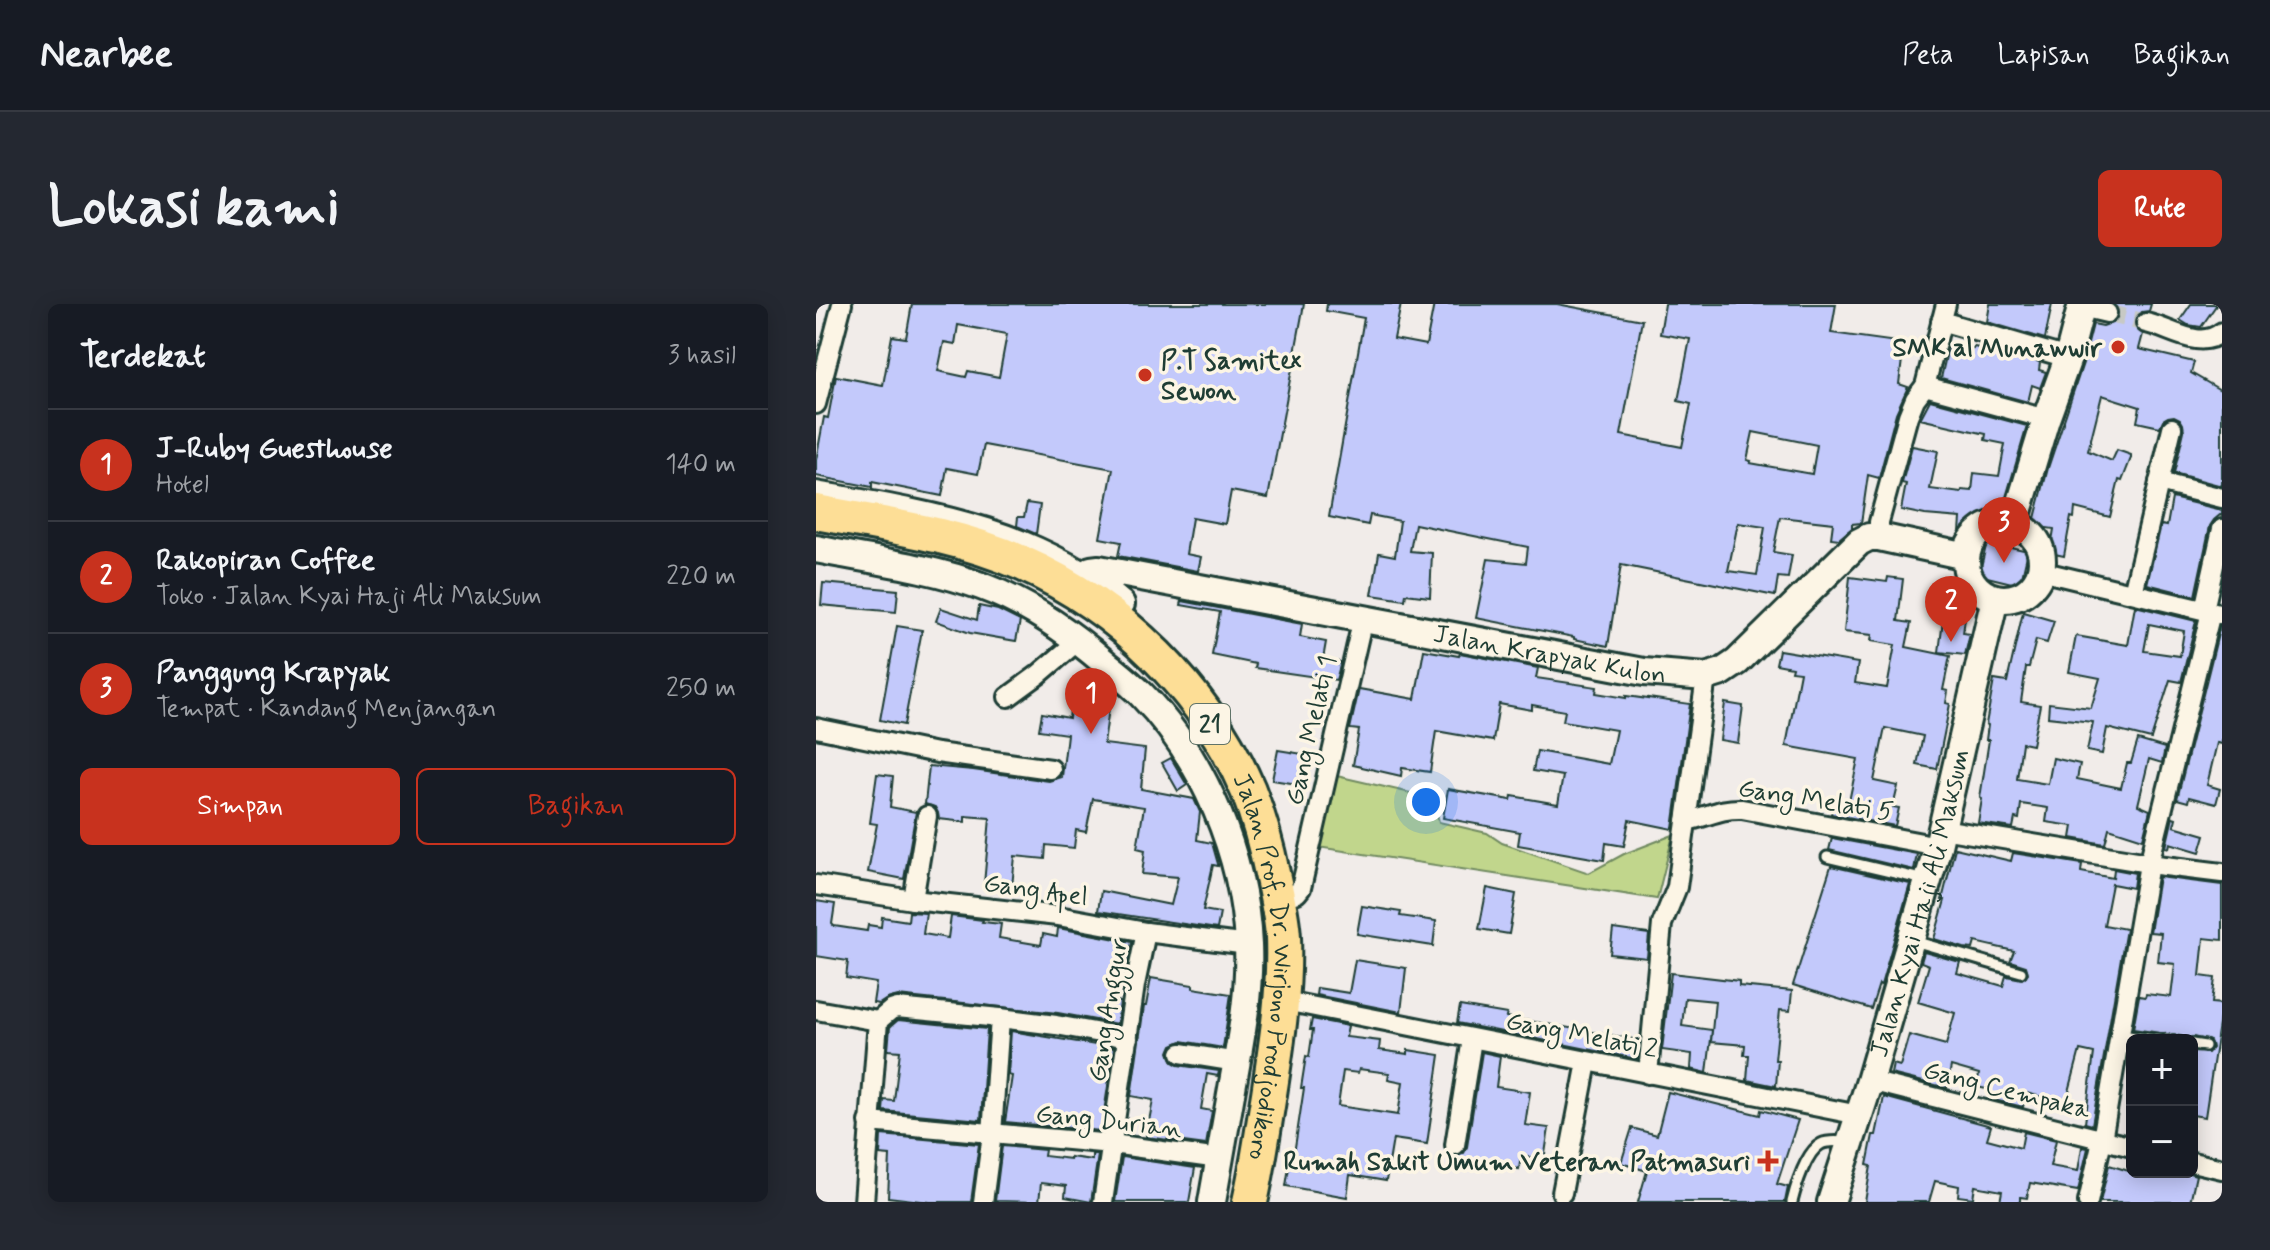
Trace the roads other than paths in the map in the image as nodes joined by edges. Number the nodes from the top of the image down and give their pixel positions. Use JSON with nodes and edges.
{"nodes":[{"id":1,"x":842,"y":304,"type":"edge"},
{"id":2,"x":2090,"y":308,"type":"edge"},
{"id":3,"x":1944,"y":313,"type":"edge"},
{"id":4,"x":2146,"y":323,"type":"tunnel mouth"},
{"id":5,"x":2222,"y":332,"type":"edge"},
{"id":6,"x":2068,"y":358,"type":"junction"},
{"id":7,"x":1925,"y":386,"type":"junction"},
{"id":8,"x":816,"y":404,"type":"edge"},
{"id":9,"x":2046,"y":419,"type":"junction"},
{"id":10,"x":2172,"y":428,"type":"dead end"},
{"id":11,"x":2159,"y":482,"type":"junction"},
{"id":12,"x":816,"y":495,"type":"edge"},
{"id":13,"x":2222,"y":498,"type":"edge"},
{"id":14,"x":816,"y":512,"type":"edge"},
{"id":15,"x":2014,"y":525,"type":"junction"},
{"id":16,"x":2222,"y":529,"type":"edge"},
{"id":17,"x":816,"y":533,"type":"edge"},
{"id":18,"x":1879,"y":537,"type":"junction"},
{"id":19,"x":816,"y":549,"type":"edge"},
{"id":20,"x":1966,"y":556,"type":"junction"},
{"id":21,"x":2040,"y":571,"type":"junction"},
{"id":22,"x":1084,"y":576,"type":"junction"},
{"id":23,"x":2133,"y":593,"type":"junction"},
{"id":24,"x":1995,"y":598,"type":"junction"},
{"id":25,"x":2212,"y":612,"type":"edge"},
{"id":26,"x":1363,"y":618,"type":"junction"},
{"id":27,"x":1079,"y":640,"type":"junction"},
{"id":28,"x":1704,"y":685,"type":"junction"},
{"id":29,"x":1008,"y":697,"type":"dead end"},
{"id":30,"x":816,"y":728,"type":"edge"},
{"id":31,"x":1051,"y":769,"type":"dead end"},
{"id":32,"x":927,"y":816,"type":"dead end"},
{"id":33,"x":1686,"y":821,"type":"junction"},
{"id":34,"x":1940,"y":838,"type":"junction"},
{"id":35,"x":1827,"y":857,"type":"dead end"},
{"id":36,"x":2149,"y":864,"type":"junction"},
{"id":37,"x":2222,"y":873,"type":"edge"},
{"id":38,"x":1928,"y":880,"type":"junction"},
{"id":39,"x":816,"y":885,"type":"edge"},
{"id":40,"x":1291,"y":895,"type":"junction"},
{"id":41,"x":913,"y":900,"type":"junction"},
{"id":42,"x":1146,"y":932,"type":"junction"},
{"id":43,"x":1910,"y":940,"type":"junction"},
{"id":44,"x":1248,"y":945,"type":"junction"},
{"id":45,"x":2021,"y":972,"type":"dead end"},
{"id":46,"x":1295,"y":1003,"type":"junction"},
{"id":47,"x":816,"y":1010,"type":"edge"},
{"id":48,"x":1000,"y":1018,"type":"junction"},
{"id":49,"x":878,"y":1021,"type":"junction"},
{"id":50,"x":2120,"y":1035,"type":"junction"},
{"id":51,"x":2126,"y":1036,"type":"edge"},
{"id":52,"x":1128,"y":1038,"type":"junction"},
{"id":53,"x":1472,"y":1039,"type":"junction"},
{"id":54,"x":2198,"y":1045,"type":"edge"},
{"id":55,"x":2205,"y":1046,"type":"dead end"},
{"id":56,"x":1181,"y":1053,"type":"dead end"},
{"id":57,"x":1237,"y":1062,"type":"junction"},
{"id":58,"x":1587,"y":1062,"type":"junction"},
{"id":59,"x":1648,"y":1074,"type":"junction"},
{"id":60,"x":1870,"y":1081,"type":"junction"},
{"id":61,"x":1859,"y":1115,"type":"junction"},
{"id":62,"x":869,"y":1122,"type":"junction"},
{"id":63,"x":992,"y":1134,"type":"junction"},
{"id":64,"x":2102,"y":1140,"type":"junction"},
{"id":65,"x":1850,"y":1142,"type":"junction"},
{"id":66,"x":1112,"y":1144,"type":"junction"},
{"id":67,"x":1455,"y":1145,"type":"dead end"},
{"id":68,"x":2126,"y":1146,"type":"edge"},
{"id":69,"x":2198,"y":1163,"type":"edge"},
{"id":70,"x":2222,"y":1169,"type":"edge"},
{"id":71,"x":1244,"y":1180,"type":"edge"},
{"id":72,"x":1562,"y":1193,"type":"dead end"},
{"id":73,"x":864,"y":1202,"type":"edge"},
{"id":74,"x":983,"y":1202,"type":"edge"},
{"id":75,"x":1103,"y":1202,"type":"edge"},
{"id":76,"x":1212,"y":1202,"type":"edge"},
{"id":77,"x":1226,"y":1202,"type":"edge"},
{"id":78,"x":1792,"y":1202,"type":"edge"},
{"id":79,"x":1831,"y":1202,"type":"edge"},
{"id":80,"x":2088,"y":1202,"type":"edge"}],
"edges":[{"from":1,"to":8,"type":"street"},
{"from":2,"to":6,"type":"street"},
{"from":3,"to":6,"type":"street"},
{"from":3,"to":7,"type":"street"},
{"from":4,"to":5,"type":"street"},
{"from":6,"to":9,"type":"street"},
{"from":7,"to":9,"type":"street"},
{"from":7,"to":18,"type":"street"},
{"from":9,"to":15,"type":"street"},
{"from":10,"to":11,"type":"street"},
{"from":11,"to":13,"type":"street"},
{"from":11,"to":23,"type":"street"},
{"from":12,"to":22,"type":"street"},
{"from":14,"to":71,"type":"highway","name":"Jalan Prof. Dr. Wirjono Prodjodikoro","number":"21"},
{"from":15,"to":20,"type":"street"},
{"from":15,"to":21,"type":"street"},
{"from":16,"to":25,"type":"street"},
{"from":17,"to":71,"type":"highway","number":"21"},
{"from":18,"to":20,"type":"street"},
{"from":18,"to":28,"type":"street","name":"Jalan Krapyak Kulon"},
{"from":19,"to":27,"type":"street"},
{"from":20,"to":24,"type":"street"},
{"from":21,"to":23,"type":"street"},
{"from":21,"to":24,"type":"street"},
{"from":22,"to":26,"type":"street","name":"Jalan Krapyak Kulon"},
{"from":22,"to":40,"type":"street"},
{"from":23,"to":25,"type":"street"},
{"from":24,"to":34,"type":"street","name":"Jalan Kyai Haji Ali Maksum"},
{"from":25,"to":36,"type":"street"},
{"from":26,"to":28,"type":"street","name":"Jalan Krapyak Kulon"},
{"from":26,"to":40,"type":"street","name":"Gang Melati 1"},
{"from":27,"to":29,"type":"street"},
{"from":27,"to":44,"type":"street"},
{"from":28,"to":33,"type":"street"},
{"from":30,"to":31,"type":"street"},
{"from":32,"to":41,"type":"street"},
{"from":33,"to":34,"type":"street","name":"Gang Melati 5"},
{"from":33,"to":59,"type":"street"},
{"from":34,"to":36,"type":"street","name":"Gang Melati 5"},
{"from":34,"to":38,"type":"street","name":"Jalan Kyai Haji Ali Maksum"},
{"from":35,"to":38,"type":"lane"},
{"from":36,"to":37,"type":"street","name":"Gang Melati 5"},
{"from":36,"to":50,"type":"street"},
{"from":38,"to":43,"type":"street","name":"Jalan Kyai Haji Ali Maksum"},
{"from":39,"to":41,"type":"street","name":"Gang Apel"},
{"from":40,"to":46,"type":"street"},
{"from":41,"to":42,"type":"street","name":"Gang Apel"},
{"from":42,"to":44,"type":"street","name":"Gang Apel"},
{"from":42,"to":52,"type":"street","name":"Gang Anggur"},
{"from":43,"to":45,"type":"lane"},
{"from":43,"to":60,"type":"street","name":"Jalan Kyai Haji Ali Maksum"},
{"from":44,"to":57,"type":"street"},
{"from":46,"to":53,"type":"street","name":"Gang Melati 2"},
{"from":46,"to":71,"type":"street"},
{"from":47,"to":49,"type":"street"},
{"from":48,"to":49,"type":"street"},
{"from":48,"to":52,"type":"street"},
{"from":48,"to":63,"type":"street"},
{"from":49,"to":62,"type":"street"},
{"from":50,"to":51,"type":"lane"},
{"from":50,"to":64,"type":"street"},
{"from":52,"to":66,"type":"street","name":"Gang Anggur"},
{"from":53,"to":58,"type":"street","name":"Gang Melati 2"},
{"from":53,"to":67,"type":"street"},
{"from":54,"to":55,"type":"lane"},
{"from":56,"to":57,"type":"street"},
{"from":57,"to":71,"type":"street"},
{"from":58,"to":59,"type":"street","name":"Gang Melati 2"},
{"from":58,"to":72,"type":"street"},
{"from":59,"to":61,"type":"street","name":"Gang Melati 2"},
{"from":60,"to":61,"type":"street","name":"Jalan Kyai Haji Ali Maksum"},
{"from":60,"to":64,"type":"street","name":"Gang Cempaka"},
{"from":61,"to":65,"type":"street","name":"Jalan Kyai Haji Ali Maksum"},
{"from":62,"to":63,"type":"street","name":"Gang Durian"},
{"from":62,"to":73,"type":"street"},
{"from":63,"to":66,"type":"street","name":"Gang Durian"},
{"from":63,"to":74,"type":"street"},
{"from":64,"to":68,"type":"street","name":"Gang Cempaka"},
{"from":64,"to":80,"type":"street"},
{"from":65,"to":78,"type":"lane"},
{"from":65,"to":79,"type":"street","name":"Jalan Kyai Haji Ali Maksum"},
{"from":66,"to":71,"type":"street","name":"Gang Durian"},
{"from":66,"to":75,"type":"street","name":"Gang Anggur"},
{"from":69,"to":70,"type":"street"},
{"from":71,"to":76,"type":"street"},
{"from":71,"to":77,"type":"highway","number":"21"}]}
